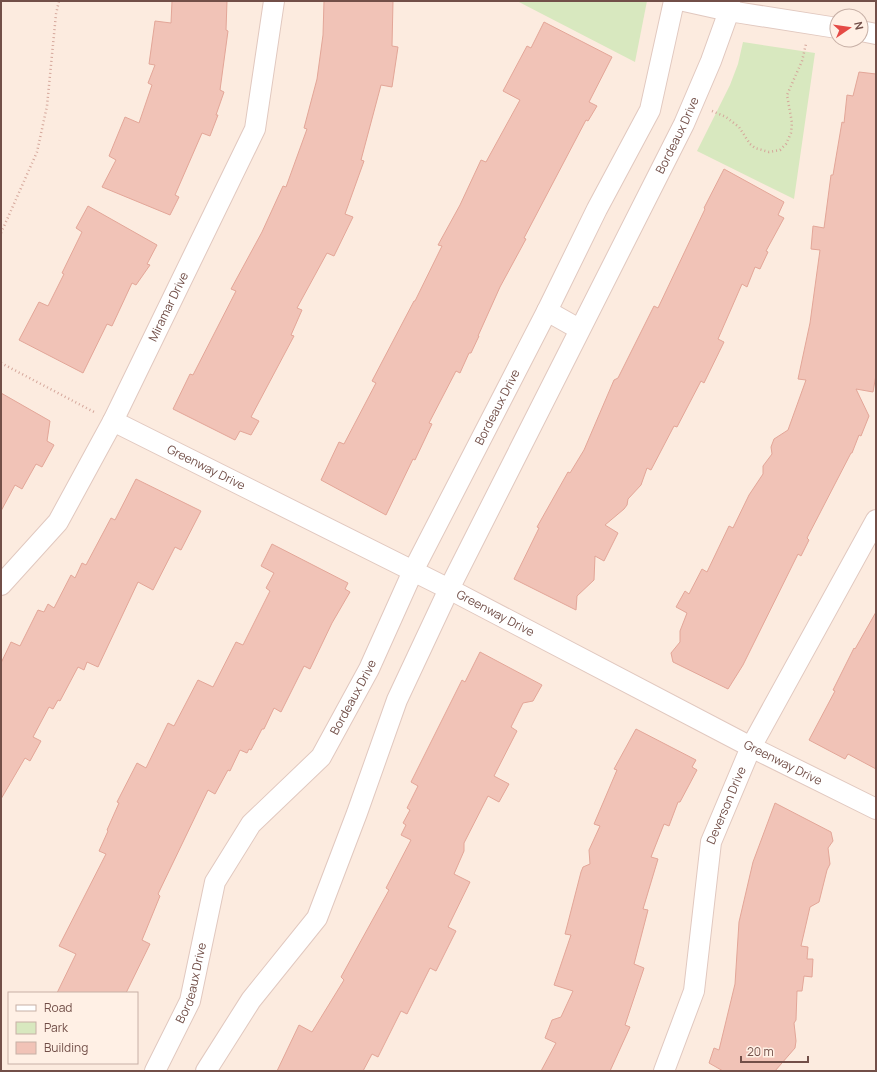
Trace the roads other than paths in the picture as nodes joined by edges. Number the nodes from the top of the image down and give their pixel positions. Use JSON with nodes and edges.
{"nodes":[{"id":1,"x":274,"y":1,"type":"edge"},
{"id":2,"x":674,"y":1,"type":"edge"},
{"id":3,"x":684,"y":1,"type":"edge"},
{"id":4,"x":730,"y":6,"type":"edge"},
{"id":5,"x":829,"y":26,"type":"edge"},
{"id":6,"x":547,"y":311,"type":"junction"},
{"id":7,"x":579,"y":330,"type":"junction"},
{"id":8,"x":113,"y":421,"type":"junction"},
{"id":9,"x":876,"y":520,"type":"edge"},
{"id":10,"x":413,"y":571,"type":"junction"},
{"id":11,"x":1,"y":586,"type":"edge"},
{"id":12,"x":449,"y":589,"type":"junction"},
{"id":13,"x":751,"y":746,"type":"junction"},
{"id":14,"x":876,"y":809,"type":"edge"},
{"id":15,"x":155,"y":1071,"type":"edge"},
{"id":16,"x":206,"y":1071,"type":"edge"},
{"id":17,"x":664,"y":1071,"type":"edge"}],
"edges":[{"from":1,"to":8,"type":"street","name":"Miramar Drive"},
{"from":2,"to":6,"type":"street","name":"Bordeaux Drive"},
{"from":3,"to":4,"type":"street"},
{"from":4,"to":5,"type":"street"},
{"from":4,"to":7,"type":"street","name":"Bordeaux Drive"},
{"from":6,"to":7,"type":"street"},
{"from":6,"to":10,"type":"street","name":"Bordeaux Drive"},
{"from":7,"to":12,"type":"street","name":"Bordeaux Drive"},
{"from":8,"to":10,"type":"street","name":"Greenway Drive"},
{"from":8,"to":11,"type":"street","name":"Miramar Drive"},
{"from":9,"to":13,"type":"street","name":"Deverson Drive"},
{"from":10,"to":12,"type":"street","name":"Greenway Drive"},
{"from":10,"to":15,"type":"street","name":"Bordeaux Drive"},
{"from":12,"to":13,"type":"street","name":"Greenway Drive"},
{"from":12,"to":16,"type":"street","name":"Bordeaux Drive"},
{"from":13,"to":14,"type":"street","name":"Greenway Drive"},
{"from":13,"to":17,"type":"street","name":"Deverson Drive"}]}
